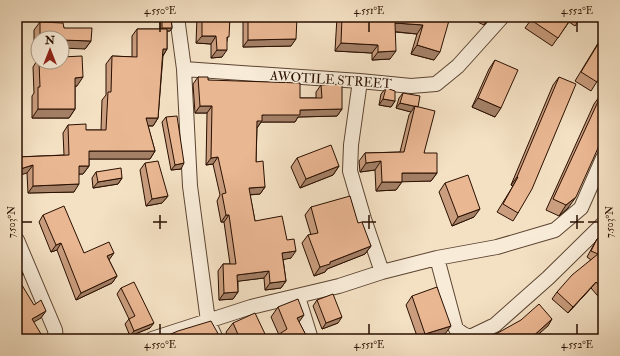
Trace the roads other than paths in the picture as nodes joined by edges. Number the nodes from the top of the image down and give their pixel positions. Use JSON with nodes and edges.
{"nodes":[{"id":1,"x":177,"y":17,"type":"edge"},
{"id":2,"x":502,"y":17,"type":"edge"},
{"id":3,"x":184,"y":69,"type":"junction"},
{"id":4,"x":360,"y":80,"type":"junction"},
{"id":5,"x":603,"y":158,"type":"edge"},
{"id":6,"x":603,"y":224,"type":"edge"},
{"id":7,"x":17,"y":240,"type":"edge"},
{"id":8,"x":436,"y":258,"type":"junction"},
{"id":9,"x":382,"y":272,"type":"junction"},
{"id":10,"x":297,"y":296,"type":"junction"},
{"id":11,"x":251,"y":307,"type":"junction"},
{"id":12,"x":256,"y":320,"type":"edge"},
{"id":13,"x":208,"y":321,"type":"junction"},
{"id":14,"x":169,"y":336,"type":"edge"},
{"id":15,"x":56,"y":339,"type":"edge"},
{"id":16,"x":152,"y":339,"type":"edge"},
{"id":17,"x":216,"y":339,"type":"edge"},
{"id":18,"x":311,"y":339,"type":"edge"}],
"edges":[{"from":1,"to":3,"type":"street"},
{"from":2,"to":4,"type":"street","name":"AWOTILE STREET"},
{"from":3,"to":4,"type":"street","name":"AWOTILE STREET"},
{"from":3,"to":13,"type":"street"},
{"from":4,"to":9,"type":"street"},
{"from":5,"to":8,"type":"street"},
{"from":6,"to":8,"type":"street"},
{"from":7,"to":15,"type":"street"},
{"from":8,"to":9,"type":"street"},
{"from":9,"to":10,"type":"street"},
{"from":10,"to":11,"type":"street"},
{"from":10,"to":18,"type":"street"},
{"from":11,"to":12,"type":"street"},
{"from":11,"to":13,"type":"street"},
{"from":13,"to":14,"type":"street"},
{"from":13,"to":17,"type":"street"},
{"from":14,"to":16,"type":"street"}]}
